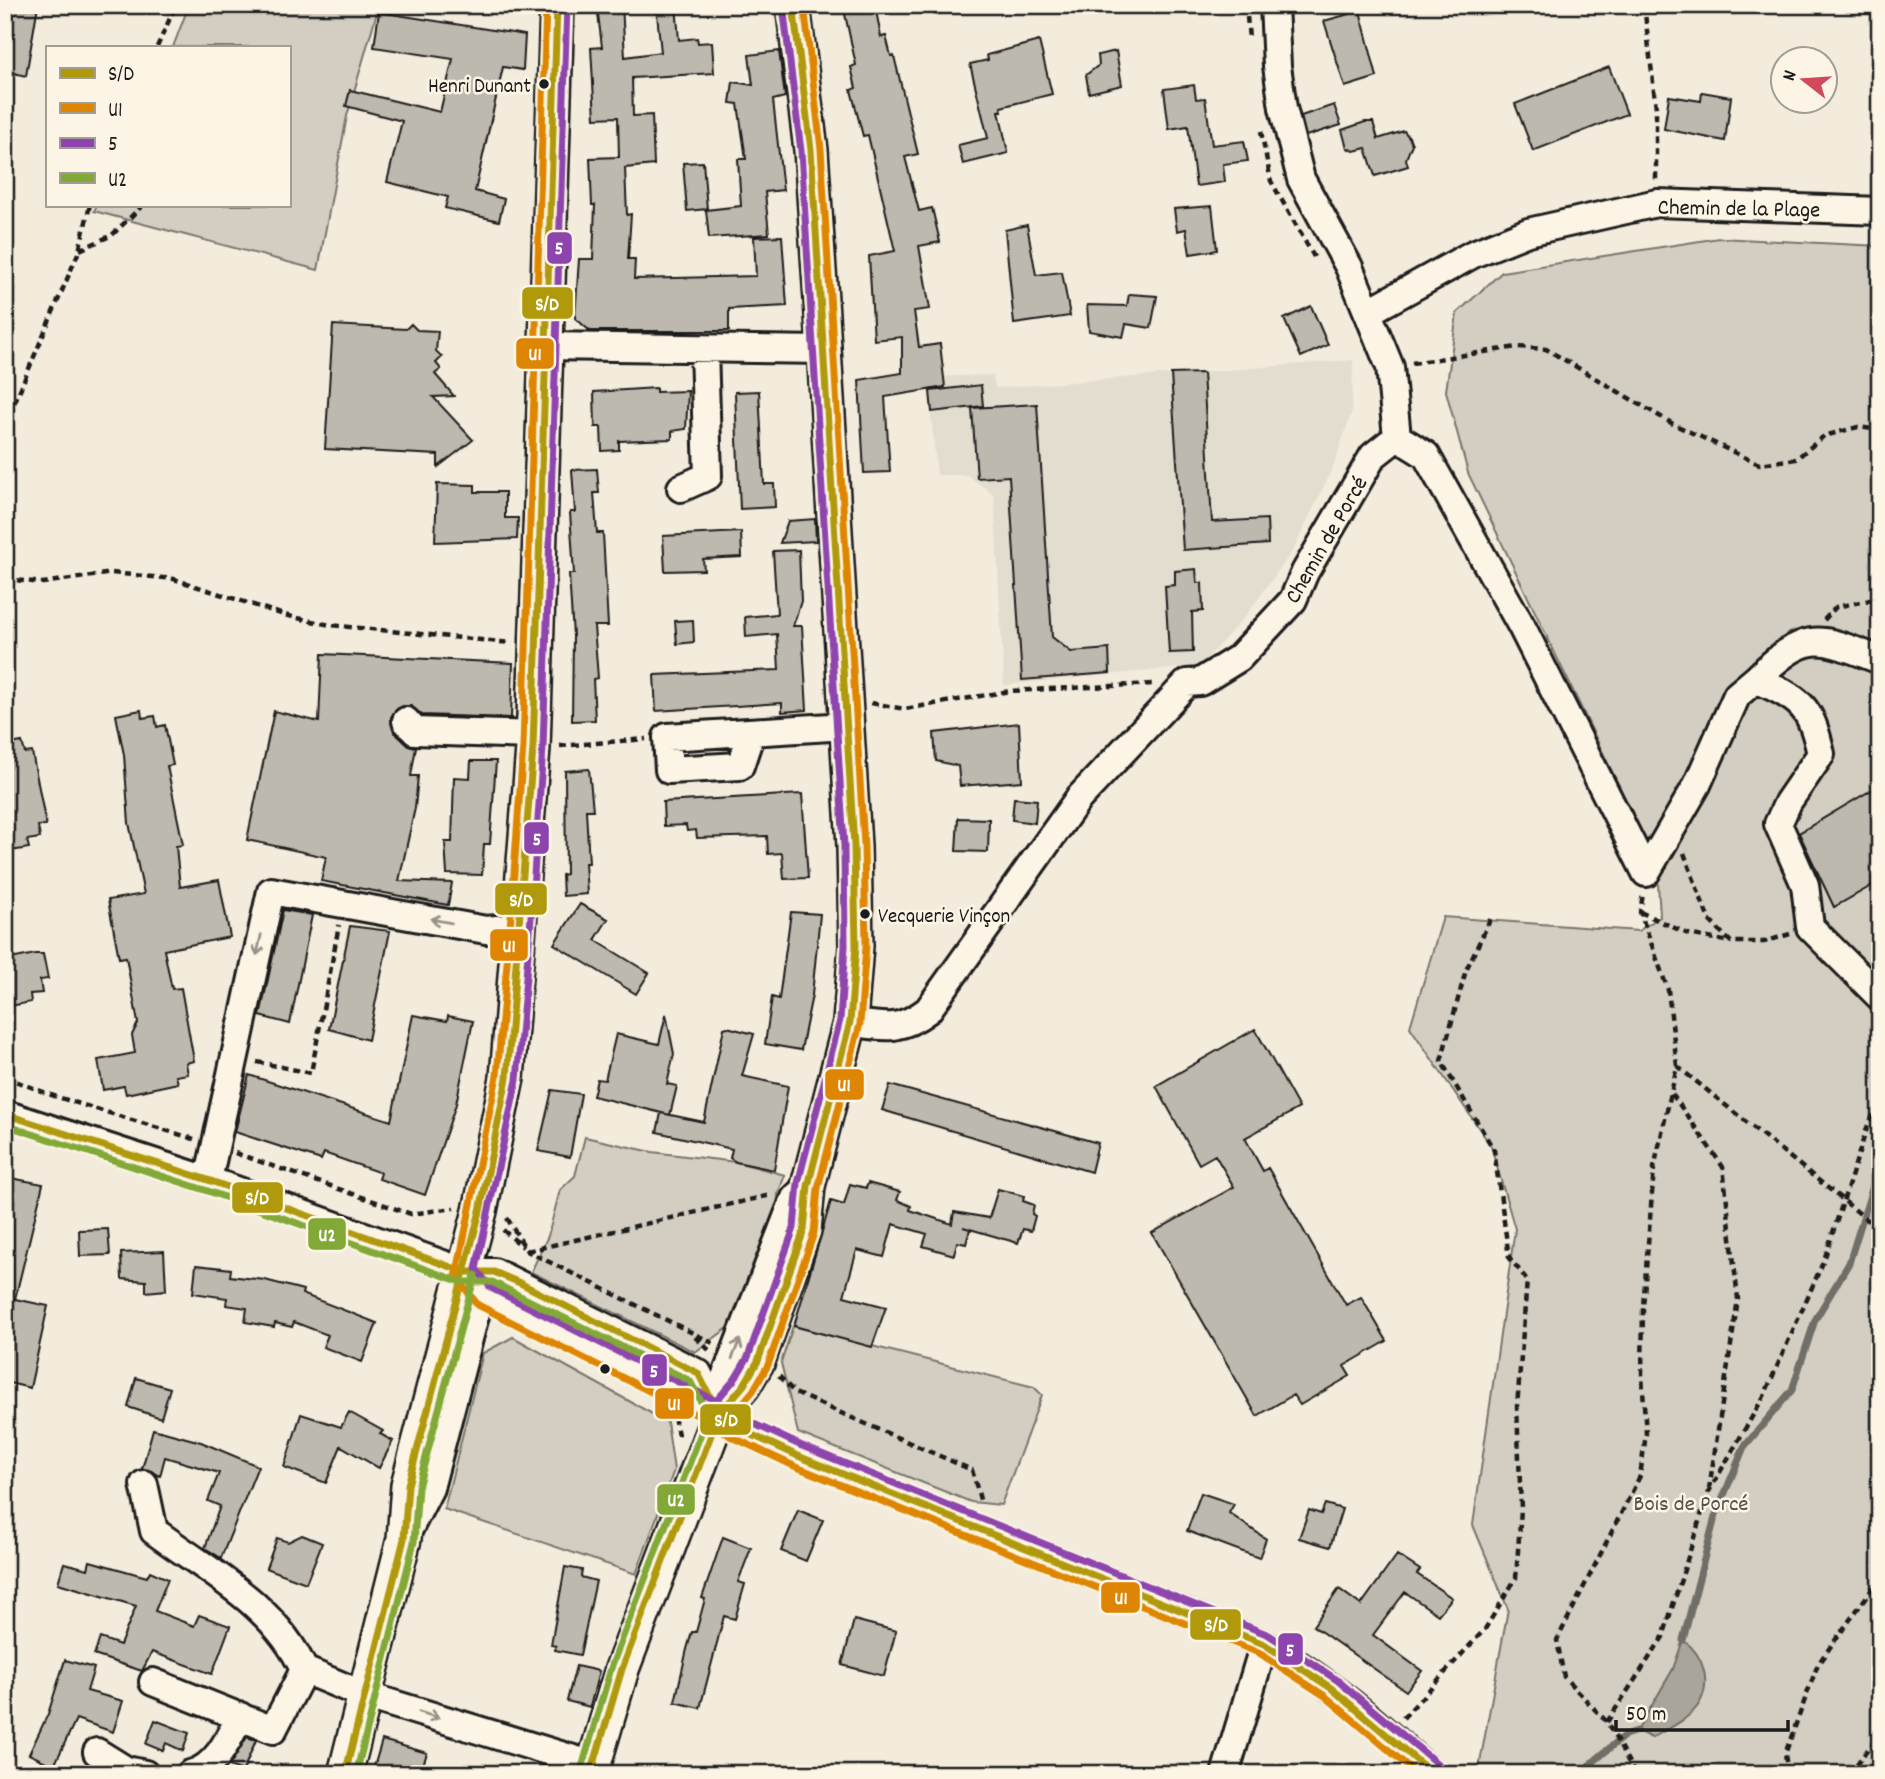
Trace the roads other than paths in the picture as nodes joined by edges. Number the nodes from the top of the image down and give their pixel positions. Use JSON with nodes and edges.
{"nodes":[{"id":1,"x":557,"y":5,"type":"edge"},
{"id":2,"x":793,"y":5,"type":"edge"},
{"id":3,"x":1274,"y":5,"type":"edge"},
{"id":4,"x":1880,"y":211,"type":"edge"},
{"id":5,"x":1368,"y":312,"type":"junction"},
{"id":6,"x":544,"y":346,"type":"junction"},
{"id":7,"x":704,"y":350,"type":"junction"},
{"id":8,"x":825,"y":350,"type":"junction"},
{"id":9,"x":1397,"y":437,"type":"junction"},
{"id":10,"x":681,"y":488,"type":"dead end"},
{"id":11,"x":1880,"y":660,"type":"edge"},
{"id":12,"x":1756,"y":679,"type":"junction"},
{"id":13,"x":846,"y":715,"type":"junction"},
{"id":14,"x":406,"y":721,"type":"dead end"},
{"id":15,"x":667,"y":737,"type":"road end"},
{"id":16,"x":533,"y":741,"type":"junction"},
{"id":17,"x":508,"y":928,"type":"dead end"},
{"id":18,"x":1880,"y":997,"type":"edge"},
{"id":19,"x":850,"y":1022,"type":"junction"},
{"id":20,"x":5,"y":1114,"type":"edge"},
{"id":21,"x":208,"y":1180,"type":"junction"},
{"id":22,"x":465,"y":1272,"type":"junction"},
{"id":23,"x":719,"y":1414,"type":"junction"},
{"id":24,"x":144,"y":1484,"type":"dead end"},
{"id":25,"x":1264,"y":1644,"type":"junction"},
{"id":26,"x":304,"y":1670,"type":"junction"},
{"id":27,"x":153,"y":1682,"type":"dead end"},
{"id":28,"x":364,"y":1695,"type":"junction"},
{"id":29,"x":240,"y":1716,"type":"junction"},
{"id":30,"x":97,"y":1752,"type":"dead end"},
{"id":31,"x":592,"y":1770,"type":"edge"},
{"id":32,"x":145,"y":1774,"type":"edge"},
{"id":33,"x":190,"y":1774,"type":"edge"},
{"id":34,"x":345,"y":1774,"type":"edge"},
{"id":35,"x":1225,"y":1774,"type":"edge"},
{"id":36,"x":1433,"y":1774,"type":"edge"}],
"edges":[{"from":1,"to":6,"type":"main road"},
{"from":2,"to":8,"type":"main road"},
{"from":3,"to":5,"type":"street"},
{"from":4,"to":5,"type":"street","name":"Chemin de la Plage"},
{"from":5,"to":9,"type":"street"},
{"from":6,"to":7,"type":"street"},
{"from":6,"to":16,"type":"main road"},
{"from":7,"to":8,"type":"street"},
{"from":7,"to":10,"type":"street"},
{"from":8,"to":13,"type":"main road"},
{"from":9,"to":12,"type":"street"},
{"from":9,"to":19,"type":"street","name":"Chemin de Porcé"},
{"from":11,"to":12,"type":"street"},
{"from":12,"to":18,"type":"street"},
{"from":13,"to":15,"type":"street"},
{"from":13,"to":19,"type":"main road"},
{"from":14,"to":16,"type":"street"},
{"from":16,"to":22,"type":"main road"},
{"from":17,"to":21,"type":"street","one_way":true},
{"from":23,"to":19,"type":"main road","one_way":true},
{"from":20,"to":21,"type":"street"},
{"from":21,"to":22,"type":"street"},
{"from":22,"to":23,"type":"street"},
{"from":22,"to":28,"type":"main road"},
{"from":23,"to":25,"type":"street"},
{"from":23,"to":31,"type":"main road"},
{"from":24,"to":26,"type":"street"},
{"from":25,"to":35,"type":"street"},
{"from":25,"to":36,"type":"street"},
{"from":26,"to":28,"type":"street"},
{"from":26,"to":29,"type":"street"},
{"from":27,"to":29,"type":"street"},
{"from":28,"to":31,"type":"street","one_way":true},
{"from":28,"to":34,"type":"main road"},
{"from":29,"to":33,"type":"street"},
{"from":30,"to":32,"type":"street"}]}
